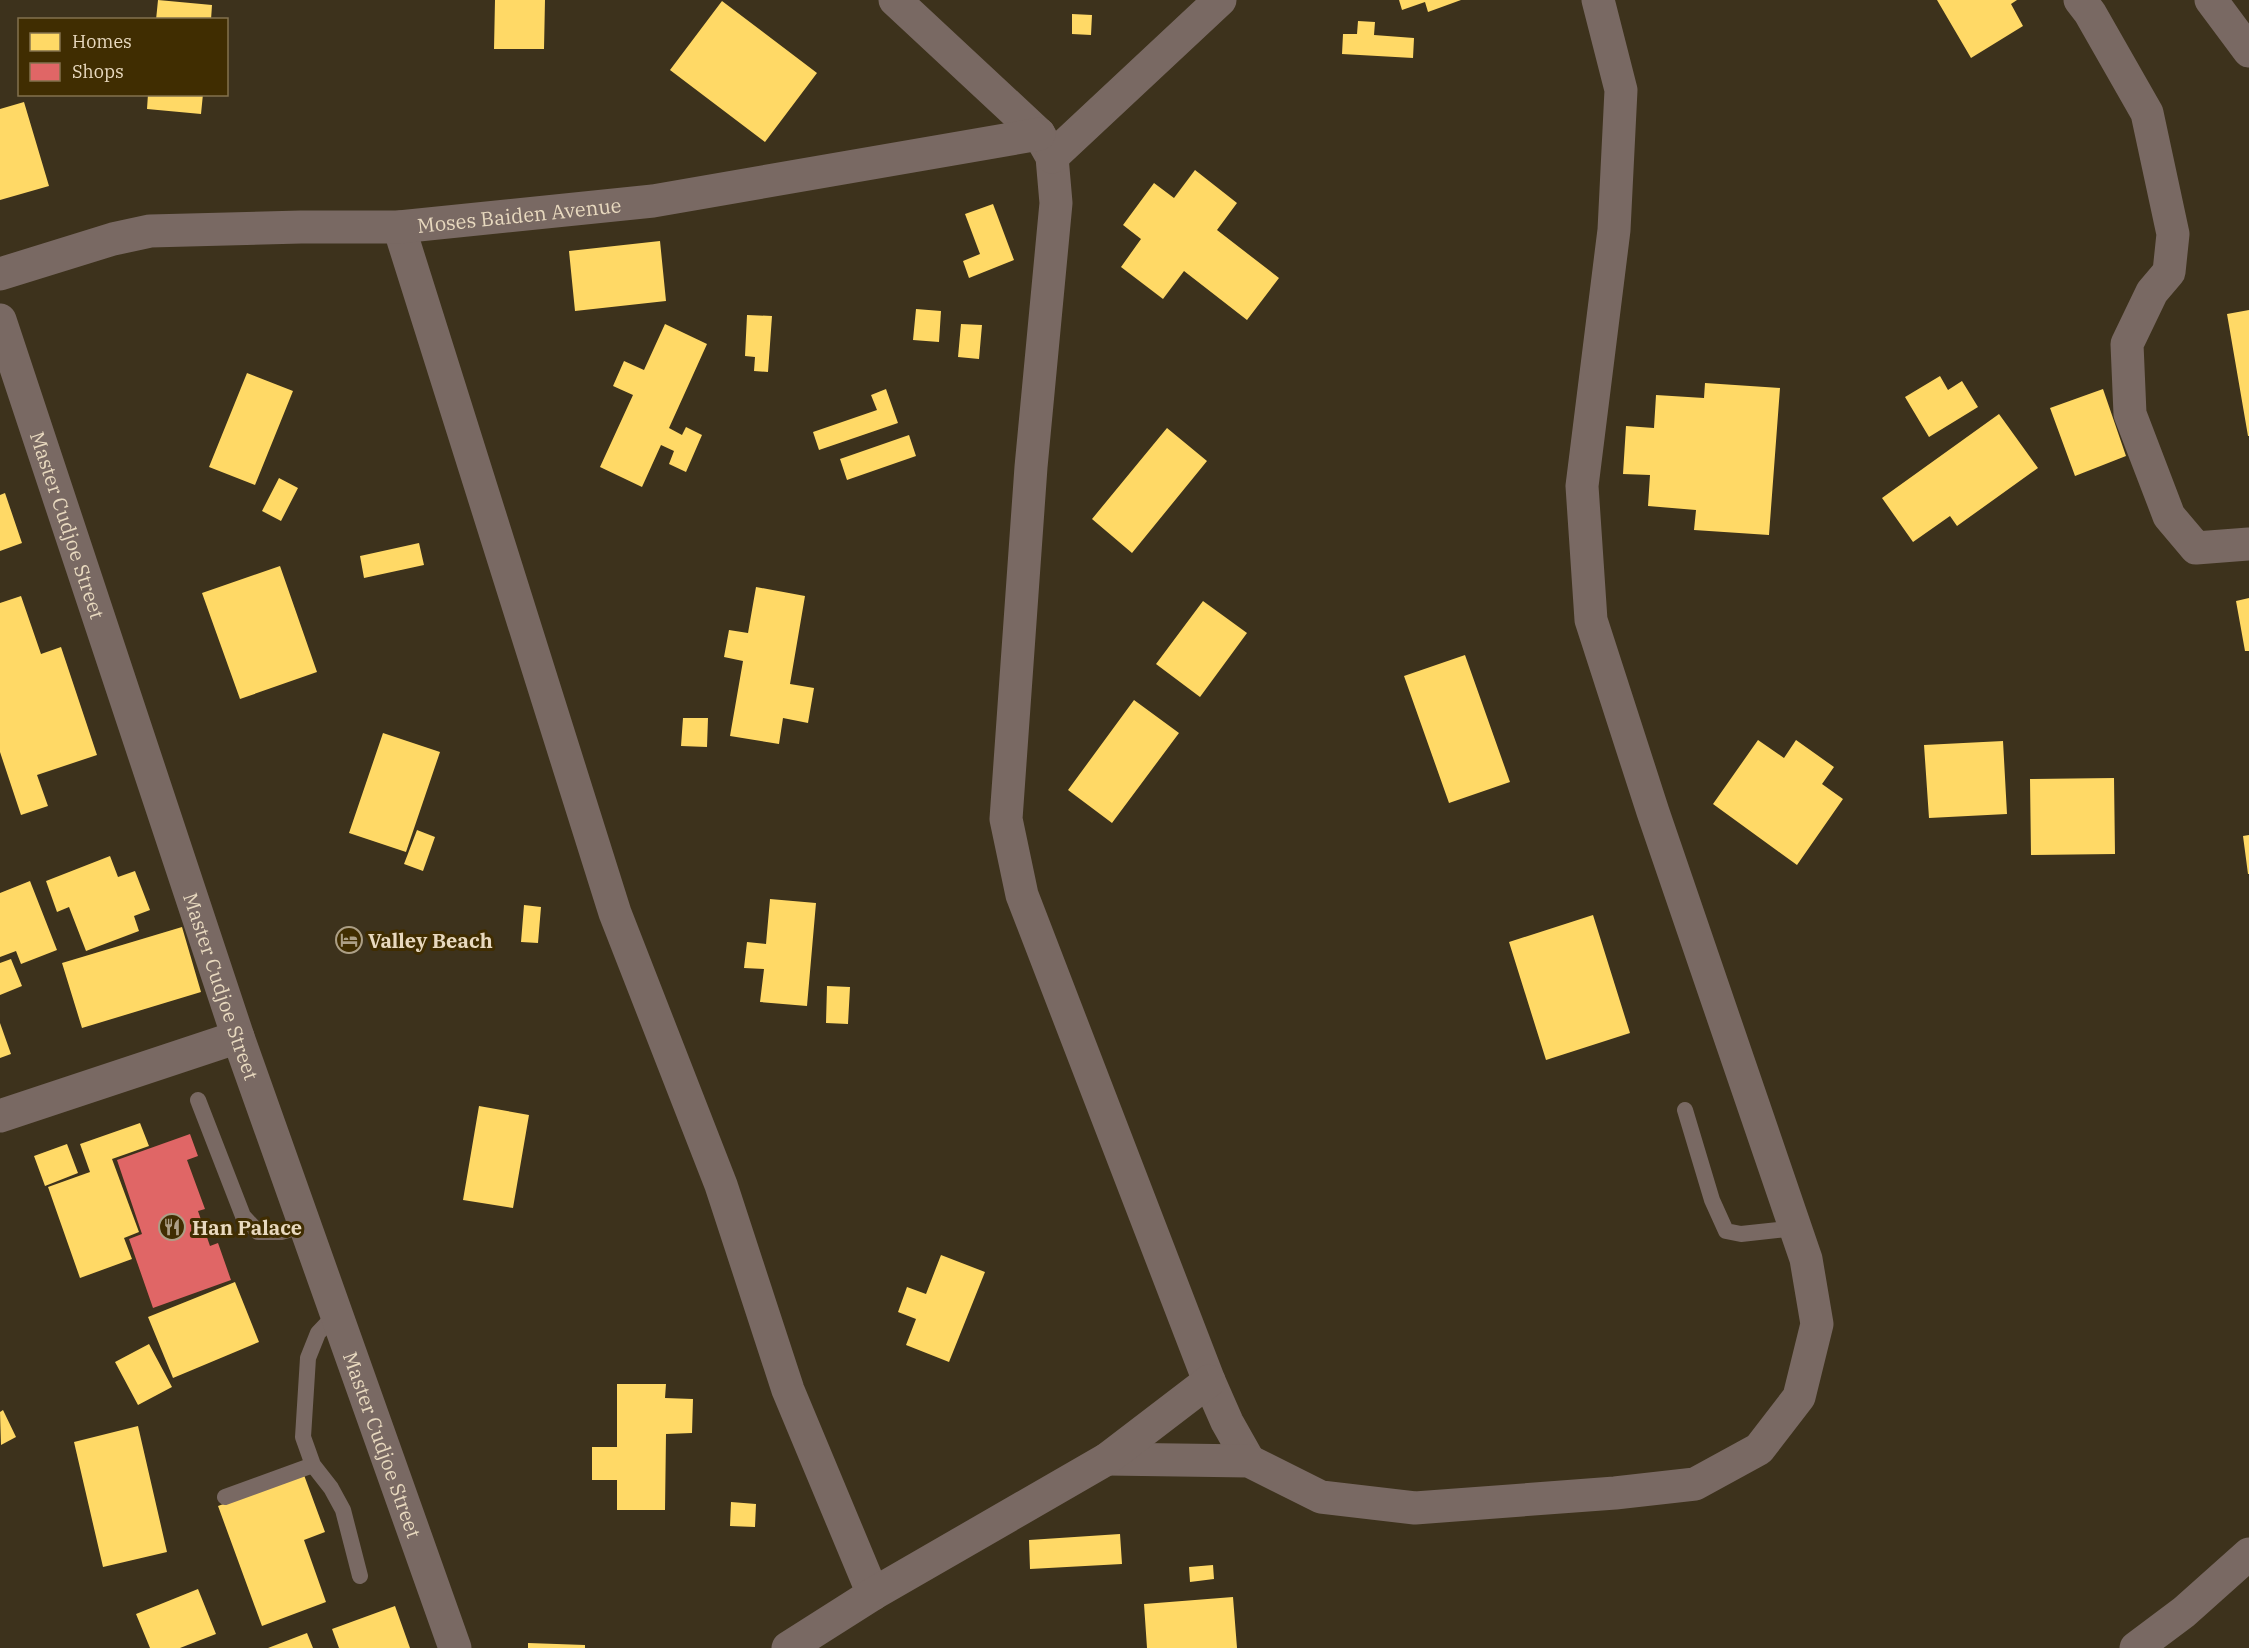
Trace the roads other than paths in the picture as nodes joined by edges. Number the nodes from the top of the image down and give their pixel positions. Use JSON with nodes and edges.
{"nodes":[{"id":1,"x":895,"y":0,"type":"edge"},
{"id":2,"x":1220,"y":0,"type":"edge"},
{"id":3,"x":1598,"y":0,"type":"edge"},
{"id":4,"x":2080,"y":0,"type":"edge"},
{"id":5,"x":2211,"y":0,"type":"edge"},
{"id":6,"x":2249,"y":51,"type":"edge"},
{"id":7,"x":1046,"y":146,"type":"junction"},
{"id":8,"x":399,"y":227,"type":"junction"},
{"id":9,"x":0,"y":274,"type":"edge"},
{"id":10,"x":0,"y":320,"type":"edge"},
{"id":11,"x":2249,"y":544,"type":"edge"},
{"id":12,"x":238,"y":1037,"type":"junction"},
{"id":13,"x":198,"y":1100,"type":"dead end"},
{"id":14,"x":1685,"y":1110,"type":"dead end"},
{"id":15,"x":0,"y":1116,"type":"edge"},
{"id":16,"x":305,"y":1225,"type":"junction"},
{"id":17,"x":1796,"y":1228,"type":"junction"},
{"id":18,"x":337,"y":1312,"type":"junction"},
{"id":19,"x":1209,"y":1382,"type":"junction"},
{"id":20,"x":1107,"y":1459,"type":"junction"},
{"id":21,"x":1249,"y":1461,"type":"junction"},
{"id":22,"x":313,"y":1465,"type":"junction"},
{"id":23,"x":225,"y":1497,"type":"dead end"},
{"id":24,"x":2249,"y":1554,"type":"edge"},
{"id":25,"x":360,"y":1576,"type":"dead end"},
{"id":26,"x":873,"y":1594,"type":"junction"},
{"id":27,"x":455,"y":1648,"type":"edge"},
{"id":28,"x":788,"y":1648,"type":"edge"},
{"id":29,"x":2136,"y":1648,"type":"edge"}],
"edges":[{"from":1,"to":7,"type":"street"},
{"from":2,"to":7,"type":"street"},
{"from":3,"to":17,"type":"street"},
{"from":4,"to":11,"type":"street"},
{"from":5,"to":6,"type":"street"},
{"from":7,"to":8,"type":"street","name":"Moses Baiden Avenue"},
{"from":7,"to":19,"type":"street"},
{"from":8,"to":9,"type":"street","name":"Moses Baiden Avenue"},
{"from":8,"to":26,"type":"street"},
{"from":10,"to":12,"type":"street","name":"Master Cudjoe Street"},
{"from":12,"to":15,"type":"street"},
{"from":12,"to":16,"type":"street","name":"Master Cudjoe Street"},
{"from":13,"to":16,"type":"lane"},
{"from":14,"to":17,"type":"lane"},
{"from":16,"to":18,"type":"street","name":"Master Cudjoe Street"},
{"from":17,"to":21,"type":"street"},
{"from":18,"to":22,"type":"lane"},
{"from":18,"to":27,"type":"street","name":"Master Cudjoe Street"},
{"from":19,"to":20,"type":"street"},
{"from":19,"to":21,"type":"street"},
{"from":20,"to":21,"type":"street"},
{"from":20,"to":26,"type":"street"},
{"from":22,"to":23,"type":"lane"},
{"from":22,"to":25,"type":"lane"},
{"from":24,"to":29,"type":"street"},
{"from":26,"to":28,"type":"street"}]}
